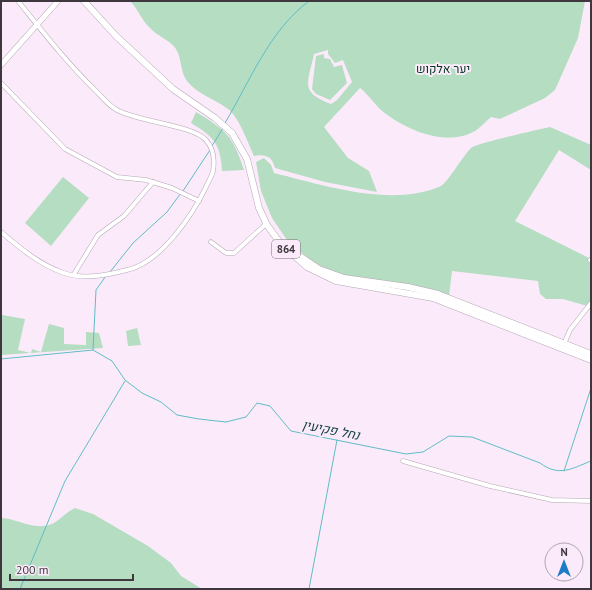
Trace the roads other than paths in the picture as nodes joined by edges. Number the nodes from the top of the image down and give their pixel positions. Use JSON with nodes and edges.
{"nodes":[{"id":1,"x":18,"y":1,"type":"edge"},
{"id":2,"x":58,"y":1,"type":"edge"},
{"id":3,"x":84,"y":1,"type":"edge"},
{"id":4,"x":89,"y":1,"type":"edge"},
{"id":5,"x":37,"y":25,"type":"junction"},
{"id":6,"x":1,"y":65,"type":"edge"},
{"id":7,"x":1,"y":83,"type":"edge"},
{"id":8,"x":153,"y":182,"type":"junction"},
{"id":9,"x":199,"y":201,"type":"junction"},
{"id":10,"x":266,"y":224,"type":"junction"},
{"id":11,"x":1,"y":232,"type":"edge"},
{"id":12,"x":211,"y":242,"type":"dead end"},
{"id":13,"x":74,"y":274,"type":"junction"},
{"id":14,"x":591,"y":303,"type":"edge"},
{"id":15,"x":564,"y":344,"type":"junction"},
{"id":16,"x":569,"y":351,"type":"junction"},
{"id":17,"x":591,"y":354,"type":"edge"},
{"id":18,"x":591,"y":360,"type":"edge"},
{"id":19,"x":404,"y":461,"type":"dead end"},
{"id":20,"x":591,"y":502,"type":"edge"}],
"edges":[{"from":1,"to":5,"type":"street"},
{"from":2,"to":5,"type":"street"},
{"from":3,"to":10,"type":"main road","number":"864"},
{"from":4,"to":15,"type":"main road","number":"864"},
{"from":5,"to":6,"type":"street"},
{"from":5,"to":9,"type":"street"},
{"from":7,"to":8,"type":"street"},
{"from":8,"to":9,"type":"street"},
{"from":8,"to":13,"type":"street"},
{"from":9,"to":13,"type":"street"},
{"from":10,"to":12,"type":"street"},
{"from":10,"to":16,"type":"main road","number":"864"},
{"from":11,"to":13,"type":"street"},
{"from":14,"to":15,"type":"street"},
{"from":15,"to":16,"type":"street"},
{"from":15,"to":17,"type":"main road","number":"864"},
{"from":16,"to":18,"type":"main road","number":"864"},
{"from":19,"to":20,"type":"street"}]}
